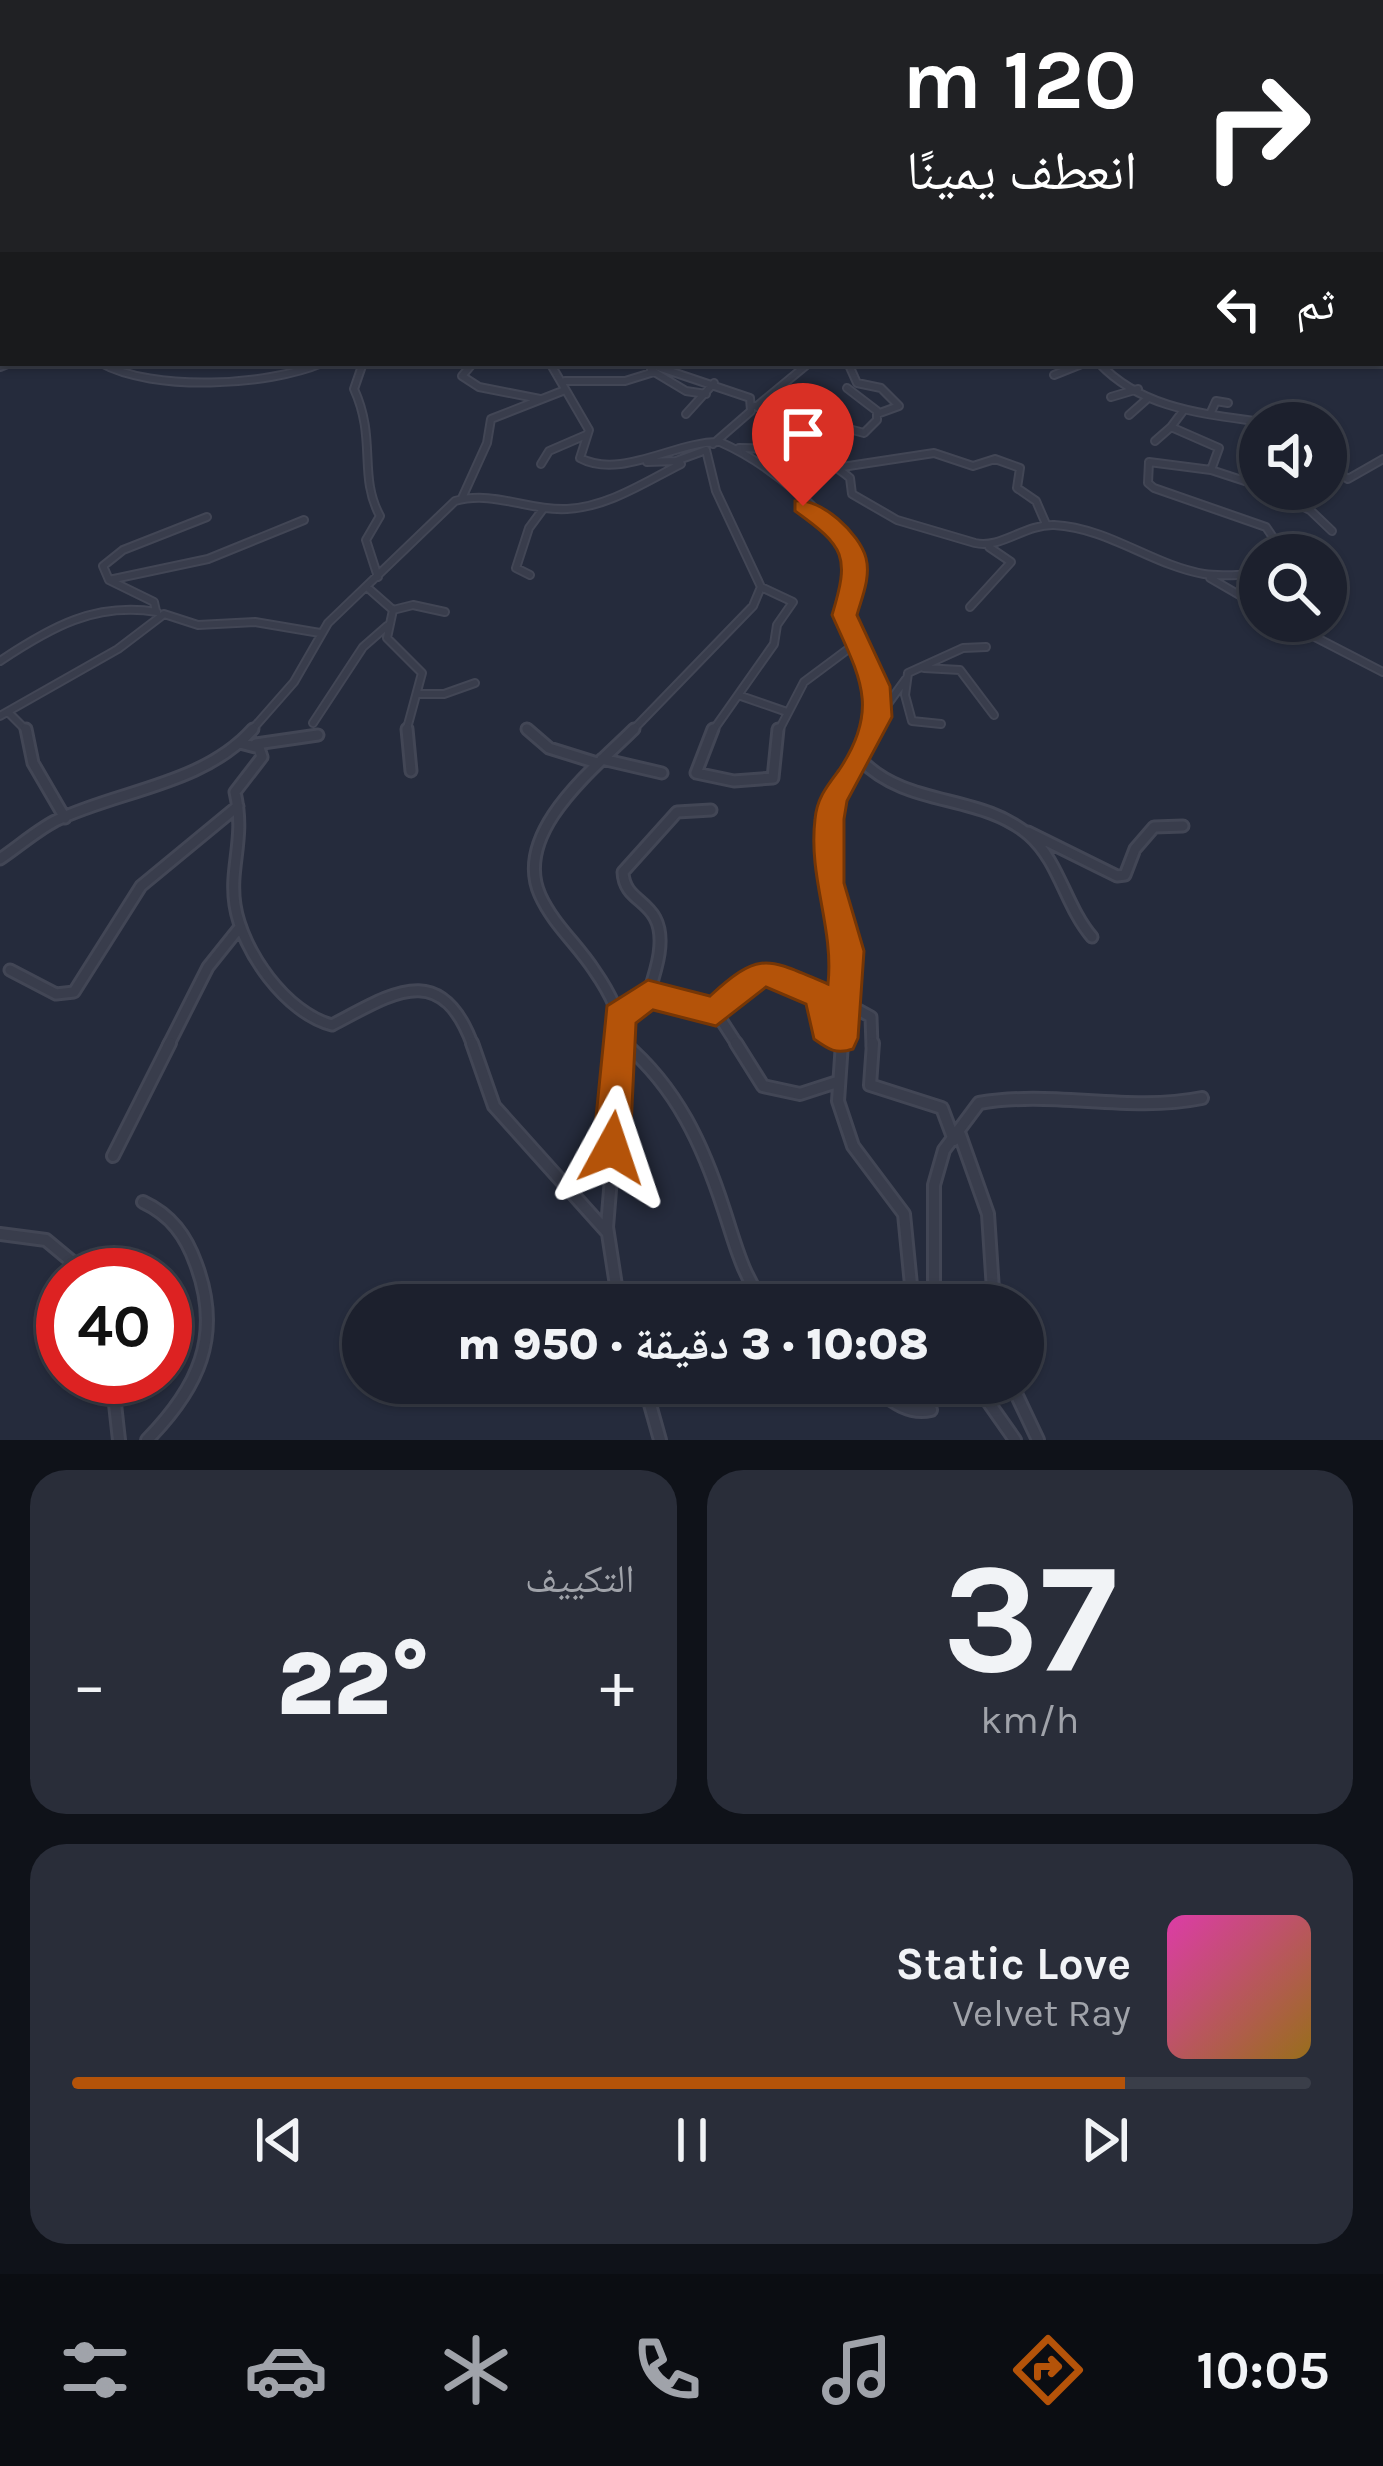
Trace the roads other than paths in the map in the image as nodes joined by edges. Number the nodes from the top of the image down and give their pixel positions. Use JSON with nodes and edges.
{"nodes":[{"id":1,"x":106,"y":366,"type":"edge"},
{"id":2,"x":315,"y":366,"type":"edge"},
{"id":3,"x":362,"y":366,"type":"edge"},
{"id":4,"x":470,"y":366,"type":"edge"},
{"id":5,"x":553,"y":366,"type":"edge"},
{"id":6,"x":805,"y":366,"type":"edge"},
{"id":7,"x":849,"y":366,"type":"edge"},
{"id":8,"x":1076,"y":366,"type":"edge"},
{"id":9,"x":1104,"y":366,"type":"edge"},
{"id":10,"x":658,"y":367,"type":"edge"},
{"id":11,"x":1054,"y":375,"type":"dead end"},
{"id":12,"x":714,"y":383,"type":"junction"},
{"id":13,"x":565,"y":385,"type":"junction"},
{"id":14,"x":847,"y":388,"type":"dead end"},
{"id":15,"x":1138,"y":389,"type":"junction"},
{"id":16,"x":706,"y":394,"type":"junction"},
{"id":17,"x":1111,"y":397,"type":"dead end"},
{"id":18,"x":1147,"y":399,"type":"junction"},
{"id":19,"x":541,"y":400,"type":"junction"},
{"id":20,"x":1228,"y":403,"type":"dead end"},
{"id":21,"x":756,"y":406,"type":"junction"},
{"id":22,"x":1183,"y":411,"type":"junction"},
{"id":23,"x":1210,"y":413,"type":"junction"},
{"id":24,"x":686,"y":414,"type":"dead end"},
{"id":25,"x":877,"y":414,"type":"junction"},
{"id":26,"x":1129,"y":415,"type":"dead end"},
{"id":27,"x":1239,"y":418,"type":"edge"},
{"id":28,"x":806,"y":427,"type":"dead end"},
{"id":29,"x":1172,"y":427,"type":"junction"},
{"id":30,"x":850,"y":429,"type":"dead end"},
{"id":31,"x":586,"y":436,"type":"junction"},
{"id":32,"x":717,"y":441,"type":"junction"},
{"id":33,"x":1155,"y":441,"type":"dead end"},
{"id":34,"x":738,"y":448,"type":"junction"},
{"id":35,"x":706,"y":450,"type":"junction"},
{"id":36,"x":1383,"y":460,"type":"edge"},
{"id":37,"x":629,"y":463,"type":"junction"},
{"id":38,"x":541,"y":464,"type":"dead end"},
{"id":39,"x":840,"y":467,"type":"junction"},
{"id":40,"x":1211,"y":470,"type":"junction"},
{"id":41,"x":1347,"y":477,"type":"edge"},
{"id":42,"x":1239,"y":479,"type":"edge"},
{"id":43,"x":462,"y":498,"type":"junction"},
{"id":44,"x":544,"y":509,"type":"junction"},
{"id":45,"x":1308,"y":510,"type":"edge"},
{"id":46,"x":207,"y":517,"type":"dead end"},
{"id":47,"x":304,"y":520,"type":"dead end"},
{"id":48,"x":1046,"y":524,"type":"junction"},
{"id":49,"x":1332,"y":531,"type":"dead end"},
{"id":50,"x":1271,"y":534,"type":"edge"},
{"id":51,"x":988,"y":546,"type":"junction"},
{"id":52,"x":1203,"y":574,"type":"junction"},
{"id":53,"x":1239,"y":574,"type":"edge"},
{"id":54,"x":530,"y":575,"type":"dead end"},
{"id":55,"x":378,"y":578,"type":"junction"},
{"id":56,"x":109,"y":580,"type":"junction"},
{"id":57,"x":761,"y":587,"type":"junction"},
{"id":58,"x":368,"y":588,"type":"junction"},
{"id":59,"x":1239,"y":595,"type":"edge"},
{"id":60,"x":970,"y":607,"type":"dead end"},
{"id":61,"x":393,"y":610,"type":"junction"},
{"id":62,"x":445,"y":611,"type":"dead end"},
{"id":63,"x":160,"y":612,"type":"junction"},
{"id":64,"x":387,"y":626,"type":"junction"},
{"id":65,"x":320,"y":633,"type":"junction"},
{"id":66,"x":1325,"y":642,"type":"edge"},
{"id":67,"x":855,"y":644,"type":"junction"},
{"id":68,"x":986,"y":646,"type":"dead end"},
{"id":69,"x":0,"y":661,"type":"edge"},
{"id":70,"x":1383,"y":672,"type":"edge"},
{"id":71,"x":906,"y":679,"type":"junction"},
{"id":72,"x":476,"y":683,"type":"dead end"},
{"id":73,"x":420,"y":694,"type":"junction"},
{"id":74,"x":738,"y":695,"type":"junction"},
{"id":75,"x":788,"y":712,"type":"junction"},
{"id":76,"x":4,"y":714,"type":"edge"},
{"id":77,"x":994,"y":715,"type":"dead end"},
{"id":78,"x":879,"y":717,"type":"junction"},
{"id":79,"x":313,"y":723,"type":"dead end"},
{"id":80,"x":941,"y":724,"type":"dead end"},
{"id":81,"x":526,"y":728,"type":"dead end"},
{"id":82,"x":319,"y":735,"type":"dead end"},
{"id":83,"x":244,"y":744,"type":"junction"},
{"id":84,"x":860,"y":758,"type":"junction"},
{"id":85,"x":599,"y":761,"type":"junction"},
{"id":86,"x":411,"y":771,"type":"dead end"},
{"id":87,"x":662,"y":773,"type":"dead end"},
{"id":88,"x":238,"y":806,"type":"junction"},
{"id":89,"x":711,"y":810,"type":"dead end"},
{"id":90,"x":64,"y":818,"type":"junction"},
{"id":91,"x":1183,"y":826,"type":"dead end"},
{"id":92,"x":1026,"y":831,"type":"junction"},
{"id":93,"x":0,"y":859,"type":"edge"},
{"id":94,"x":240,"y":927,"type":"junction"},
{"id":95,"x":1092,"y":937,"type":"dead end"},
{"id":96,"x":10,"y":970,"type":"dead end"},
{"id":97,"x":648,"y":994,"type":"junction"},
{"id":98,"x":842,"y":1006,"type":"junction"},
{"id":99,"x":716,"y":1012,"type":"junction"},
{"id":100,"x":619,"y":1017,"type":"junction"},
{"id":101,"x":840,"y":1038,"type":"junction"},
{"id":102,"x":622,"y":1041,"type":"junction"},
{"id":103,"x":838,"y":1082,"type":"junction"},
{"id":104,"x":1202,"y":1098,"type":"dead end"},
{"id":105,"x":957,"y":1138,"type":"junction"},
{"id":106,"x":113,"y":1156,"type":"dead end"},
{"id":107,"x":143,"y":1202,"type":"dead end"},
{"id":108,"x":608,"y":1233,"type":"junction"},
{"id":109,"x":0,"y":1234,"type":"edge"},
{"id":110,"x":56,"y":1248,"type":"edge"},
{"id":111,"x":616,"y":1284,"type":"edge"},
{"id":112,"x":750,"y":1284,"type":"edge"},
{"id":113,"x":912,"y":1284,"type":"edge"},
{"id":114,"x":934,"y":1284,"type":"edge"},
{"id":115,"x":993,"y":1284,"type":"edge"},
{"id":116,"x":115,"y":1404,"type":"edge"},
{"id":117,"x":650,"y":1404,"type":"edge"},
{"id":118,"x":898,"y":1404,"type":"edge"},
{"id":119,"x":928,"y":1404,"type":"edge"},
{"id":120,"x":930,"y":1404,"type":"edge"},
{"id":121,"x":990,"y":1404,"type":"edge"},
{"id":122,"x":1021,"y":1404,"type":"edge"},
{"id":123,"x":931,"y":1410,"type":"junction"},
{"id":124,"x":119,"y":1440,"type":"edge"},
{"id":125,"x":147,"y":1440,"type":"edge"},
{"id":126,"x":660,"y":1440,"type":"edge"},
{"id":127,"x":1015,"y":1440,"type":"edge"},
{"id":128,"x":1038,"y":1440,"type":"edge"}],
"edges":[{"from":1,"to":2,"type":"street"},
{"from":3,"to":55,"type":"street"},
{"from":4,"to":19,"type":"street"},
{"from":5,"to":13,"type":"street"},
{"from":6,"to":21,"type":"street"},
{"from":7,"to":25,"type":"street"},
{"from":8,"to":11,"type":"street"},
{"from":9,"to":15,"type":"street"},
{"from":10,"to":12,"type":"street"},
{"from":10,"to":13,"type":"street"},
{"from":10,"to":16,"type":"street"},
{"from":12,"to":16,"type":"street"},
{"from":12,"to":21,"type":"street"},
{"from":13,"to":19,"type":"street"},
{"from":13,"to":31,"type":"street"},
{"from":14,"to":25,"type":"street"},
{"from":15,"to":17,"type":"street"},
{"from":15,"to":18,"type":"street"},
{"from":16,"to":24,"type":"street"},
{"from":18,"to":22,"type":"street"},
{"from":18,"to":26,"type":"street"},
{"from":19,"to":43,"type":"street"},
{"from":20,"to":23,"type":"street"},
{"from":21,"to":28,"type":"street"},
{"from":21,"to":32,"type":"street"},
{"from":22,"to":23,"type":"street"},
{"from":22,"to":29,"type":"street"},
{"from":23,"to":27,"type":"street"},
{"from":25,"to":30,"type":"street"},
{"from":29,"to":33,"type":"street"},
{"from":29,"to":40,"type":"street"},
{"from":31,"to":37,"type":"street"},
{"from":31,"to":38,"type":"street"},
{"from":32,"to":34,"type":"street"},
{"from":32,"to":35,"type":"street"},
{"from":32,"to":37,"type":"street"},
{"from":34,"to":39,"type":"street"},
{"from":34,"to":67,"type":"street"},
{"from":35,"to":37,"type":"street"},
{"from":35,"to":44,"type":"street"},
{"from":35,"to":57,"type":"street"},
{"from":36,"to":41,"type":"street"},
{"from":39,"to":48,"type":"street"},
{"from":39,"to":51,"type":"street"},
{"from":40,"to":42,"type":"street"},
{"from":40,"to":50,"type":"street"},
{"from":43,"to":44,"type":"street"},
{"from":43,"to":55,"type":"street"},
{"from":44,"to":54,"type":"street"},
{"from":45,"to":49,"type":"street"},
{"from":46,"to":56,"type":"street"},
{"from":47,"to":56,"type":"street"},
{"from":48,"to":51,"type":"street"},
{"from":48,"to":52,"type":"street"},
{"from":51,"to":60,"type":"street"},
{"from":52,"to":53,"type":"street"},
{"from":52,"to":59,"type":"street"},
{"from":55,"to":58,"type":"street"},
{"from":56,"to":63,"type":"street"},
{"from":57,"to":74,"type":"street"},
{"from":57,"to":85,"type":"street"},
{"from":58,"to":61,"type":"street"},
{"from":58,"to":65,"type":"street"},
{"from":61,"to":62,"type":"street"},
{"from":61,"to":64,"type":"street"},
{"from":63,"to":65,"type":"street"},
{"from":63,"to":69,"type":"street"},
{"from":63,"to":76,"type":"street"},
{"from":64,"to":73,"type":"street"},
{"from":64,"to":79,"type":"street"},
{"from":65,"to":83,"type":"street"},
{"from":66,"to":70,"type":"street"},
{"from":67,"to":75,"type":"street"},
{"from":67,"to":78,"type":"street"},
{"from":68,"to":71,"type":"street"},
{"from":71,"to":77,"type":"street"},
{"from":71,"to":78,"type":"street"},
{"from":71,"to":80,"type":"street"},
{"from":72,"to":73,"type":"street"},
{"from":73,"to":86,"type":"street"},
{"from":74,"to":75,"type":"street"},
{"from":74,"to":75,"type":"street"},
{"from":76,"to":90,"type":"street"},
{"from":78,"to":84,"type":"street"},
{"from":81,"to":85,"type":"street"},
{"from":82,"to":83,"type":"street"},
{"from":83,"to":88,"type":"street"},
{"from":83,"to":90,"type":"street"},
{"from":84,"to":92,"type":"street"},
{"from":84,"to":98,"type":"street"},
{"from":85,"to":87,"type":"street"},
{"from":85,"to":100,"type":"street"},
{"from":88,"to":94,"type":"street"},
{"from":88,"to":96,"type":"street"},
{"from":89,"to":97,"type":"street"},
{"from":90,"to":93,"type":"street"},
{"from":91,"to":92,"type":"street"},
{"from":92,"to":95,"type":"street"},
{"from":94,"to":106,"type":"street"},
{"from":94,"to":108,"type":"street"},
{"from":97,"to":99,"type":"street"},
{"from":97,"to":100,"type":"street"},
{"from":98,"to":101,"type":"street"},
{"from":98,"to":105,"type":"street"},
{"from":99,"to":101,"type":"street"},
{"from":99,"to":103,"type":"street"},
{"from":100,"to":102,"type":"street"},
{"from":101,"to":103,"type":"street"},
{"from":102,"to":108,"type":"street"},
{"from":102,"to":112,"type":"street"},
{"from":103,"to":113,"type":"street"},
{"from":104,"to":105,"type":"street"},
{"from":105,"to":114,"type":"street"},
{"from":105,"to":115,"type":"street"},
{"from":107,"to":125,"type":"street"},
{"from":108,"to":111,"type":"street"},
{"from":109,"to":110,"type":"street"},
{"from":116,"to":124,"type":"street"},
{"from":117,"to":126,"type":"street"},
{"from":118,"to":123,"type":"street"},
{"from":119,"to":123,"type":"street"},
{"from":120,"to":123,"type":"street"},
{"from":121,"to":127,"type":"street"},
{"from":122,"to":128,"type":"street"}]}
